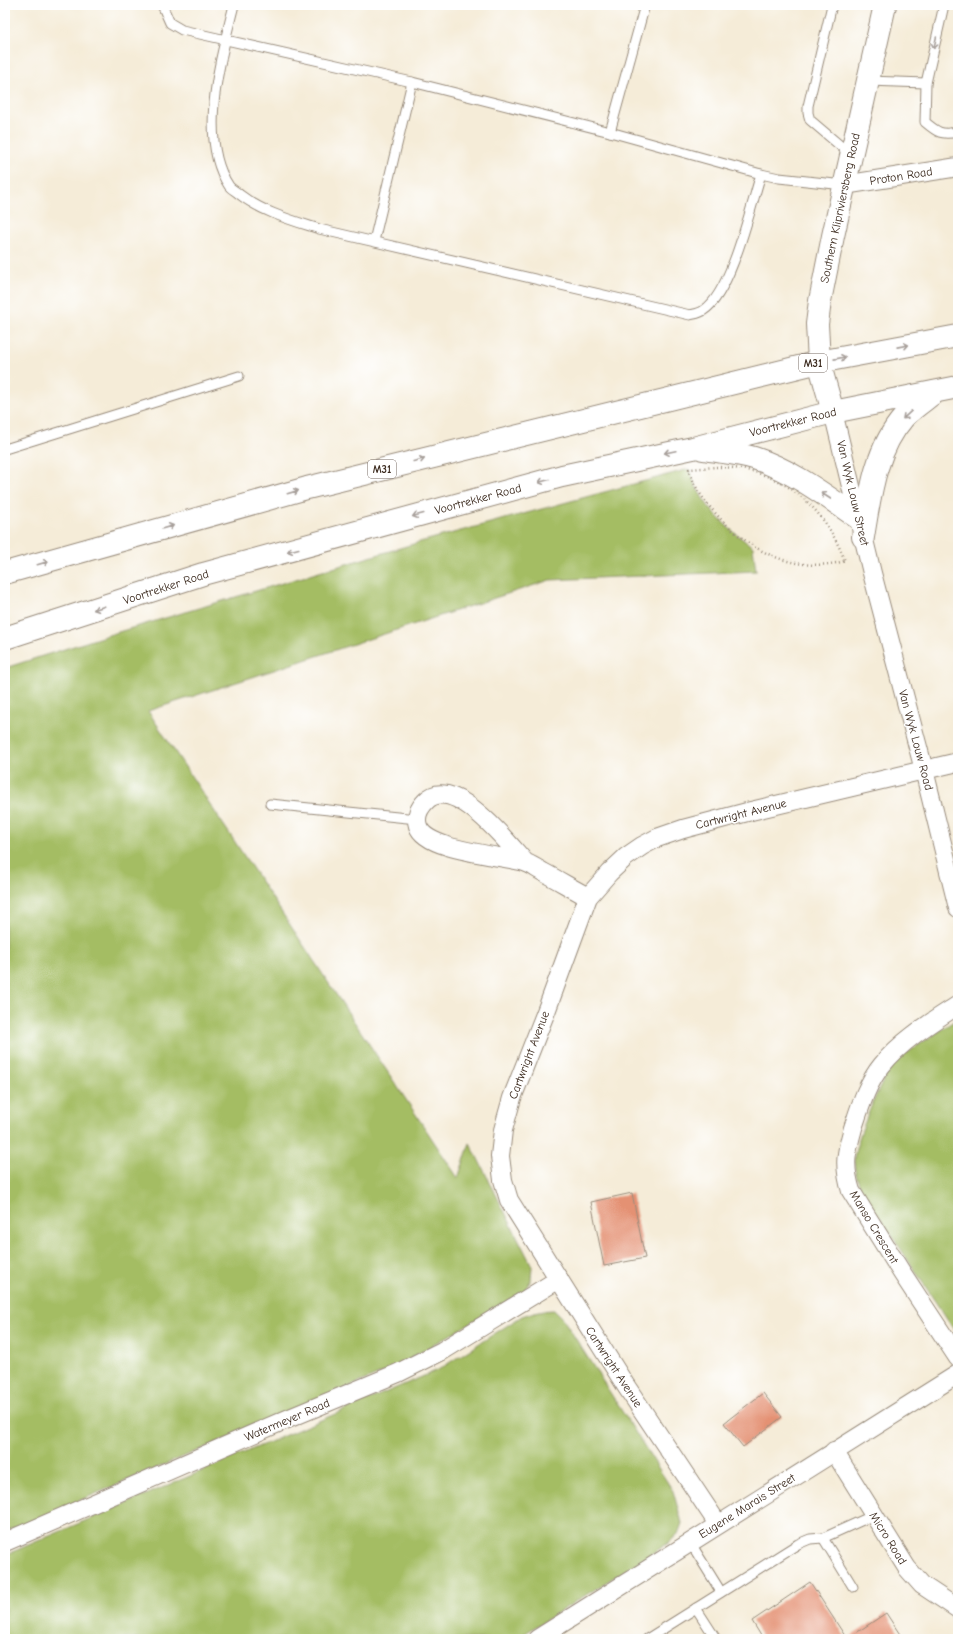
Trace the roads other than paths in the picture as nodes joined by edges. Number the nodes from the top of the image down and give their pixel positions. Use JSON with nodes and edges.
{"nodes":[{"id":1,"x":162,"y":5,"type":"edge"},
{"id":2,"x":234,"y":5,"type":"edge"},
{"id":3,"x":645,"y":5,"type":"edge"},
{"id":4,"x":832,"y":5,"type":"edge"},
{"id":5,"x":885,"y":5,"type":"edge"},
{"id":6,"x":944,"y":5,"type":"edge"},
{"id":7,"x":225,"y":40,"type":"junction"},
{"id":8,"x":868,"y":81,"type":"junction"},
{"id":9,"x":412,"y":82,"type":"junction"},
{"id":10,"x":926,"y":83,"type":"junction"},
{"id":11,"x":610,"y":132,"type":"junction"},
{"id":12,"x":958,"y":132,"type":"edge"},
{"id":13,"x":851,"y":155,"type":"junction"},
{"id":14,"x":958,"y":167,"type":"edge"},
{"id":15,"x":761,"y":174,"type":"junction"},
{"id":16,"x":844,"y":185,"type":"junction"},
{"id":17,"x":374,"y":241,"type":"junction"},
{"id":18,"x":958,"y":336,"type":"edge"},
{"id":19,"x":819,"y":362,"type":"junction"},
{"id":20,"x":239,"y":376,"type":"dead end"},
{"id":21,"x":948,"y":388,"type":"edge"},
{"id":22,"x":833,"y":412,"type":"junction"},
{"id":23,"x":692,"y":448,"type":"junction"},
{"id":24,"x":5,"y":449,"type":"edge"},
{"id":25,"x":861,"y":527,"type":"junction"},
{"id":26,"x":5,"y":573,"type":"edge"},
{"id":27,"x":872,"y":574,"type":"joint"},
{"id":28,"x":5,"y":638,"type":"edge"},
{"id":29,"x":958,"y":762,"type":"edge"},
{"id":30,"x":924,"y":770,"type":"junction"},
{"id":31,"x":270,"y":804,"type":"dead end"},
{"id":32,"x":417,"y":819,"type":"junction"},
{"id":33,"x":525,"y":862,"type":"junction"},
{"id":34,"x":588,"y":897,"type":"junction"},
{"id":35,"x":958,"y":908,"type":"edge"},
{"id":36,"x":958,"y":1005,"type":"edge"},
{"id":37,"x":559,"y":1279,"type":"junction"},
{"id":38,"x":958,"y":1358,"type":"edge"},
{"id":39,"x":958,"y":1374,"type":"edge"},
{"id":40,"x":834,"y":1451,"type":"junction"},
{"id":41,"x":874,"y":1516,"type":"junction"},
{"id":42,"x":718,"y":1524,"type":"junction"},
{"id":43,"x":823,"y":1538,"type":"junction"},
{"id":44,"x":5,"y":1542,"type":"edge"},
{"id":45,"x":690,"y":1542,"type":"junction"},
{"id":46,"x":853,"y":1587,"type":"dead end"},
{"id":47,"x":721,"y":1592,"type":"junction"},
{"id":48,"x":696,"y":1608,"type":"junction"},
{"id":49,"x":958,"y":1609,"type":"edge"},
{"id":50,"x":537,"y":1639,"type":"edge"},
{"id":51,"x":647,"y":1639,"type":"edge"},
{"id":52,"x":716,"y":1639,"type":"edge"}],
"edges":[{"from":1,"to":7,"type":"lane"},
{"from":2,"to":7,"type":"lane"},
{"from":3,"to":11,"type":"lane"},
{"from":4,"to":13,"type":"lane"},
{"from":5,"to":8,"type":"main road","name":"Southern Klipriviersberg Road"},
{"from":6,"to":10,"type":"lane","one_way":true},
{"from":7,"to":9,"type":"lane"},
{"from":7,"to":17,"type":"lane"},
{"from":8,"to":10,"type":"lane"},
{"from":8,"to":13,"type":"main road","name":"Southern Klipriviersberg Road"},
{"from":9,"to":11,"type":"lane"},
{"from":9,"to":17,"type":"lane"},
{"from":10,"to":12,"type":"lane"},
{"from":11,"to":15,"type":"lane"},
{"from":13,"to":16,"type":"main road","name":"Southern Klipriviersberg Road"},
{"from":14,"to":16,"type":"street","name":"Proton Road"},
{"from":15,"to":16,"type":"lane"},
{"from":15,"to":17,"type":"lane"},
{"from":16,"to":19,"type":"main road","name":"Southern Klipriviersberg Road"},
{"from":19,"to":18,"type":"main road","number":"M31","one_way":true},
{"from":19,"to":22,"type":"main road","name":"Southern Klipriviersberg Road"},
{"from":26,"to":19,"type":"main road","number":"M31","one_way":true},
{"from":20,"to":24,"type":"lane"},
{"from":21,"to":22,"type":"main road","name":"Voortrekker Road"},
{"from":21,"to":25,"type":"main road","one_way":true},
{"from":22,"to":23,"type":"main road","name":"Voortrekker Road"},
{"from":22,"to":25,"type":"street","name":"Van Wyk Louw Street"},
{"from":25,"to":23,"type":"main road","one_way":true},
{"from":23,"to":28,"type":"main road","name":"Voortrekker Road","one_way":true},
{"from":25,"to":27,"type":"street","name":"Van Wyk Louw Street"},
{"from":27,"to":30,"type":"street","name":"Van Wyk Louw Road"},
{"from":29,"to":30,"type":"street","name":"Cartwright Avenue"},
{"from":30,"to":34,"type":"street","name":"Cartwright Avenue"},
{"from":30,"to":35,"type":"street","name":"Van Wyk Louw Road"},
{"from":31,"to":32,"type":"lane"},
{"from":32,"to":33,"type":"street"},
{"from":32,"to":33,"type":"street"},
{"from":33,"to":34,"type":"street"},
{"from":34,"to":37,"type":"street","name":"Cartwright Avenue"},
{"from":36,"to":38,"type":"street","name":"Manso Crescent"},
{"from":37,"to":42,"type":"street","name":"Cartwright Avenue"},
{"from":37,"to":44,"type":"street","name":"Watermeyer Road"},
{"from":39,"to":40,"type":"street","name":"Eugene Marais Street"},
{"from":40,"to":41,"type":"street","name":"Micro Road"},
{"from":40,"to":42,"type":"street","name":"Eugene Marais Street"},
{"from":41,"to":43,"type":"lane"},
{"from":41,"to":49,"type":"street","name":"Micro Road"},
{"from":42,"to":45,"type":"street","name":"Eugene Marais Street"},
{"from":43,"to":46,"type":"lane"},
{"from":43,"to":47,"type":"lane"},
{"from":45,"to":47,"type":"lane"},
{"from":45,"to":50,"type":"street","name":"Eugene Marais Street"},
{"from":47,"to":48,"type":"lane"},
{"from":48,"to":51,"type":"lane"},
{"from":48,"to":52,"type":"lane"}]}
